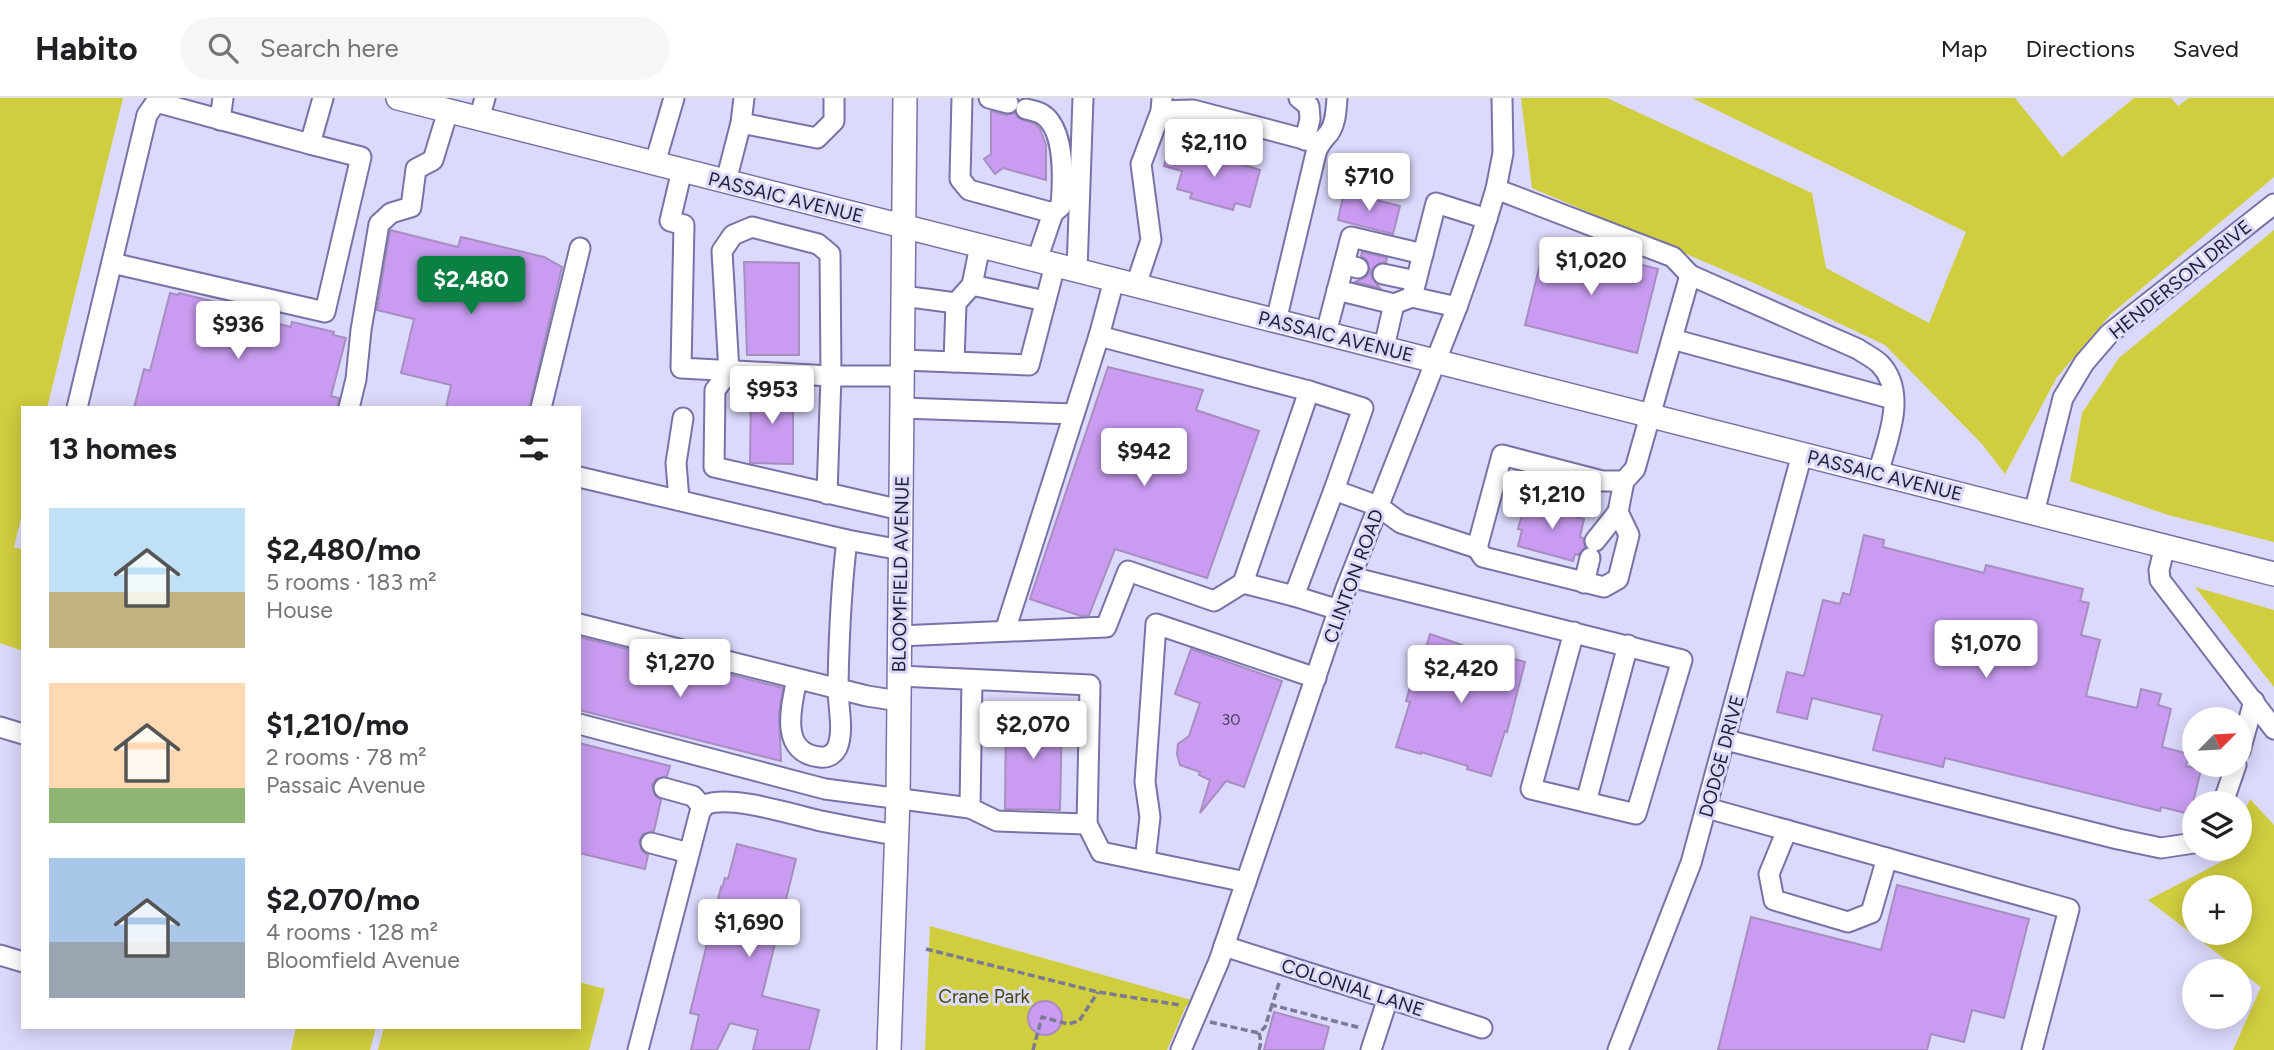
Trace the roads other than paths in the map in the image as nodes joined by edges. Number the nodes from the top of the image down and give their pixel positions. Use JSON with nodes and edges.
{"nodes":[{"id":1,"x":223,"y":98,"type":"edge"},
{"id":2,"x":323,"y":98,"type":"edge"},
{"id":3,"x":398,"y":98,"type":"edge"},
{"id":4,"x":674,"y":98,"type":"edge"},
{"id":5,"x":834,"y":98,"type":"edge"},
{"id":6,"x":905,"y":98,"type":"edge"},
{"id":7,"x":912,"y":98,"type":"edge"},
{"id":8,"x":962,"y":98,"type":"edge"},
{"id":9,"x":989,"y":98,"type":"edge"},
{"id":10,"x":1083,"y":98,"type":"edge"},
{"id":11,"x":1299,"y":98,"type":"edge"},
{"id":12,"x":1337,"y":98,"type":"edge"},
{"id":13,"x":1502,"y":98,"type":"edge"},
{"id":14,"x":1194,"y":104,"type":"edge"},
{"id":15,"x":1161,"y":105,"type":"edge"},
{"id":16,"x":482,"y":108,"type":"edge"},
{"id":17,"x":743,"y":110,"type":"edge"},
{"id":18,"x":448,"y":111,"type":"junction"},
{"id":19,"x":220,"y":120,"type":"junction"},
{"id":20,"x":1312,"y":141,"type":"junction"},
{"id":21,"x":310,"y":144,"type":"junction"},
{"id":22,"x":654,"y":163,"type":"junction"},
{"id":23,"x":682,"y":170,"type":"junction"},
{"id":24,"x":726,"y":181,"type":"junction"},
{"id":25,"x":1496,"y":190,"type":"junction"},
{"id":26,"x":2274,"y":204,"type":"edge"},
{"id":27,"x":1053,"y":213,"type":"junction"},
{"id":28,"x":1487,"y":219,"type":"junction"},
{"id":29,"x":904,"y":226,"type":"junction"},
{"id":30,"x":980,"y":246,"type":"junction"},
{"id":31,"x":580,"y":248,"type":"dead end"},
{"id":32,"x":1423,"y":254,"type":"junction"},
{"id":33,"x":1046,"y":262,"type":"junction"},
{"id":34,"x":112,"y":263,"type":"junction"},
{"id":35,"x":1077,"y":271,"type":"junction"},
{"id":36,"x":1383,"y":274,"type":"dead end"},
{"id":37,"x":1690,"y":275,"type":"junction"},
{"id":38,"x":1125,"y":283,"type":"junction"},
{"id":39,"x":972,"y":285,"type":"junction"},
{"id":40,"x":1338,"y":290,"type":"junction"},
{"id":41,"x":1407,"y":294,"type":"junction"},
{"id":42,"x":903,"y":296,"type":"junction"},
{"id":43,"x":1045,"y":300,"type":"junction"},
{"id":44,"x":956,"y":303,"type":"junction"},
{"id":45,"x":1457,"y":307,"type":"junction"},
{"id":46,"x":1276,"y":321,"type":"junction"},
{"id":47,"x":1326,"y":333,"type":"junction"},
{"id":48,"x":1099,"y":336,"type":"junction"},
{"id":49,"x":1672,"y":339,"type":"junction"},
{"id":50,"x":1384,"y":347,"type":"junction"},
{"id":51,"x":1435,"y":361,"type":"junction"},
{"id":52,"x":954,"y":362,"type":"junction"},
{"id":53,"x":902,"y":368,"type":"junction"},
{"id":54,"x":729,"y":372,"type":"junction"},
{"id":55,"x":831,"y":376,"type":"junction"},
{"id":56,"x":1309,"y":391,"type":"junction"},
{"id":57,"x":1893,"y":399,"type":"junction"},
{"id":58,"x":77,"y":406,"type":"edge"},
{"id":59,"x":349,"y":406,"type":"edge"},
{"id":60,"x":541,"y":406,"type":"edge"},
{"id":61,"x":902,"y":408,"type":"junction"},
{"id":62,"x":1074,"y":414,"type":"junction"},
{"id":63,"x":1650,"y":416,"type":"junction"},
{"id":64,"x":683,"y":418,"type":"dead end"},
{"id":65,"x":1802,"y":454,"type":"junction"},
{"id":66,"x":1878,"y":473,"type":"junction"},
{"id":67,"x":581,"y":477,"type":"edge"},
{"id":68,"x":1624,"y":481,"type":"junction"},
{"id":69,"x":1334,"y":490,"type":"junction"},
{"id":70,"x":827,"y":494,"type":"junction"},
{"id":71,"x":679,"y":500,"type":"junction"},
{"id":72,"x":1378,"y":506,"type":"junction"},
{"id":73,"x":901,"y":510,"type":"junction"},
{"id":74,"x":1618,"y":512,"type":"junction"},
{"id":75,"x":2034,"y":513,"type":"junction"},
{"id":76,"x":847,"y":540,"type":"junction"},
{"id":77,"x":2165,"y":546,"type":"junction"},
{"id":78,"x":1478,"y":548,"type":"junction"},
{"id":79,"x":901,"y":550,"type":"junction"},
{"id":80,"x":2274,"y":574,"type":"edge"},
{"id":81,"x":1351,"y":577,"type":"junction"},
{"id":82,"x":1243,"y":583,"type":"junction"},
{"id":83,"x":1584,"y":583,"type":"junction"},
{"id":84,"x":1294,"y":596,"type":"junction"},
{"id":85,"x":1339,"y":610,"type":"junction"},
{"id":86,"x":581,"y":625,"type":"edge"},
{"id":87,"x":1005,"y":631,"type":"junction"},
{"id":88,"x":1574,"y":632,"type":"junction"},
{"id":89,"x":900,"y":636,"type":"junction"},
{"id":90,"x":1628,"y":645,"type":"junction"},
{"id":91,"x":899,"y":676,"type":"junction"},
{"id":92,"x":1315,"y":678,"type":"junction"},
{"id":93,"x":797,"y":679,"type":"junction"},
{"id":94,"x":972,"y":680,"type":"junction"},
{"id":95,"x":837,"y":687,"type":"junction"},
{"id":96,"x":899,"y":701,"type":"junction"},
{"id":97,"x":2253,"y":701,"type":"junction"},
{"id":98,"x":2251,"y":707,"type":"edge"},
{"id":99,"x":581,"y":725,"type":"edge"},
{"id":100,"x":0,"y":727,"type":"edge"},
{"id":101,"x":2274,"y":729,"type":"edge"},
{"id":102,"x":21,"y":733,"type":"edge"},
{"id":103,"x":1726,"y":740,"type":"junction"},
{"id":104,"x":663,"y":793,"type":"dead end"},
{"id":105,"x":898,"y":799,"type":"junction"},
{"id":106,"x":1586,"y":802,"type":"junction"},
{"id":107,"x":702,"y":804,"type":"junction"},
{"id":108,"x":970,"y":808,"type":"junction"},
{"id":109,"x":1707,"y":808,"type":"junction"},
{"id":110,"x":1087,"y":824,"type":"junction"},
{"id":111,"x":1787,"y":831,"type":"junction"},
{"id":112,"x":896,"y":835,"type":"junction"},
{"id":113,"x":651,"y":843,"type":"dead end"},
{"id":114,"x":2182,"y":845,"type":"edge"},
{"id":115,"x":689,"y":853,"type":"junction"},
{"id":116,"x":1887,"y":859,"type":"junction"},
{"id":117,"x":1145,"y":861,"type":"junction"},
{"id":118,"x":1246,"y":882,"type":"junction"},
{"id":119,"x":1224,"y":946,"type":"junction"},
{"id":120,"x":0,"y":955,"type":"edge"},
{"id":121,"x":21,"y":961,"type":"edge"},
{"id":122,"x":1388,"y":998,"type":"junction"},
{"id":123,"x":1482,"y":1028,"type":"dead end"},
{"id":124,"x":1374,"y":1041,"type":"edge"},
{"id":125,"x":638,"y":1050,"type":"edge"},
{"id":126,"x":889,"y":1050,"type":"edge"},
{"id":127,"x":1181,"y":1050,"type":"edge"},
{"id":128,"x":1618,"y":1050,"type":"edge"},
{"id":129,"x":2032,"y":1050,"type":"edge"}],
"edges":[{"from":1,"to":19,"type":"street"},
{"from":2,"to":21,"type":"street"},
{"from":3,"to":18,"type":"main road","name":"PASSAIC AVENUE"},
{"from":4,"to":22,"type":"street"},
{"from":5,"to":17,"type":"street"},
{"from":6,"to":7,"type":"street"},
{"from":6,"to":29,"type":"main road","name":"BLOOMFIELD AVENUE"},
{"from":8,"to":27,"type":"street"},
{"from":9,"to":27,"type":"street"},
{"from":10,"to":35,"type":"street"},
{"from":11,"to":20,"type":"street"},
{"from":12,"to":20,"type":"street"},
{"from":13,"to":25,"type":"street","name":"CLINTON ROAD"},
{"from":14,"to":15,"type":"street"},
{"from":14,"to":20,"type":"street"},
{"from":15,"to":38,"type":"street"},
{"from":16,"to":18,"type":"main road","name":"PASSAIC AVENUE"},
{"from":16,"to":22,"type":"main road","name":"PASSAIC AVENUE"},
{"from":17,"to":24,"type":"street"},
{"from":18,"to":59,"type":"street"},
{"from":19,"to":21,"type":"street"},
{"from":19,"to":34,"type":"street"},
{"from":20,"to":46,"type":"street"},
{"from":21,"to":34,"type":"street"},
{"from":22,"to":23,"type":"main road","name":"PASSAIC AVENUE"},
{"from":23,"to":24,"type":"main road","name":"PASSAIC AVENUE"},
{"from":23,"to":54,"type":"street"},
{"from":24,"to":29,"type":"main road","name":"PASSAIC AVENUE"},
{"from":25,"to":28,"type":"street","name":"CLINTON ROAD"},
{"from":25,"to":37,"type":"street"},
{"from":26,"to":75,"type":"street","name":"HENDERSON DRIVE"},
{"from":27,"to":33,"type":"street"},
{"from":28,"to":32,"type":"street"},
{"from":28,"to":45,"type":"street","name":"CLINTON ROAD"},
{"from":29,"to":30,"type":"main road","name":"PASSAIC AVENUE"},
{"from":29,"to":42,"type":"main road","name":"BLOOMFIELD AVENUE"},
{"from":30,"to":33,"type":"main road","name":"PASSAIC AVENUE"},
{"from":30,"to":39,"type":"street"},
{"from":31,"to":60,"type":"street"},
{"from":32,"to":40,"type":"street"},
{"from":32,"to":41,"type":"street"},
{"from":33,"to":35,"type":"main road","name":"PASSAIC AVENUE"},
{"from":33,"to":43,"type":"street"},
{"from":34,"to":58,"type":"street"},
{"from":35,"to":38,"type":"main road","name":"PASSAIC AVENUE"},
{"from":36,"to":41,"type":"street"},
{"from":37,"to":49,"type":"street"},
{"from":37,"to":57,"type":"street"},
{"from":38,"to":46,"type":"main road","name":"PASSAIC AVENUE"},
{"from":38,"to":48,"type":"street"},
{"from":39,"to":43,"type":"street"},
{"from":39,"to":44,"type":"street"},
{"from":40,"to":41,"type":"street"},
{"from":40,"to":47,"type":"street"},
{"from":41,"to":45,"type":"street"},
{"from":41,"to":50,"type":"street"},
{"from":42,"to":44,"type":"street"},
{"from":42,"to":53,"type":"main road","name":"BLOOMFIELD AVENUE"},
{"from":43,"to":52,"type":"street"},
{"from":44,"to":52,"type":"street"},
{"from":45,"to":51,"type":"street","name":"CLINTON ROAD"},
{"from":46,"to":47,"type":"main road","name":"PASSAIC AVENUE"},
{"from":47,"to":50,"type":"main road","name":"PASSAIC AVENUE"},
{"from":48,"to":56,"type":"street"},
{"from":48,"to":62,"type":"street"},
{"from":49,"to":57,"type":"street"},
{"from":49,"to":63,"type":"street"},
{"from":50,"to":51,"type":"main road","name":"PASSAIC AVENUE"},
{"from":51,"to":63,"type":"main road","name":"PASSAIC AVENUE"},
{"from":51,"to":72,"type":"street","name":"CLINTON ROAD"},
{"from":52,"to":53,"type":"street"},
{"from":53,"to":55,"type":"street"},
{"from":53,"to":61,"type":"main road","name":"BLOOMFIELD AVENUE"},
{"from":54,"to":55,"type":"street"},
{"from":54,"to":55,"type":"street"},
{"from":54,"to":70,"type":"street"},
{"from":55,"to":70,"type":"street"},
{"from":56,"to":69,"type":"street"},
{"from":56,"to":82,"type":"street"},
{"from":57,"to":66,"type":"street"},
{"from":61,"to":62,"type":"street"},
{"from":61,"to":73,"type":"main road","name":"BLOOMFIELD AVENUE"},
{"from":62,"to":87,"type":"street"},
{"from":63,"to":65,"type":"main road","name":"PASSAIC AVENUE"},
{"from":63,"to":68,"type":"street"},
{"from":64,"to":71,"type":"street"},
{"from":65,"to":66,"type":"main road","name":"PASSAIC AVENUE"},
{"from":65,"to":103,"type":"street","name":"DODGE DRIVE"},
{"from":66,"to":75,"type":"main road","name":"PASSAIC AVENUE"},
{"from":67,"to":71,"type":"street"},
{"from":68,"to":74,"type":"street"},
{"from":68,"to":78,"type":"street"},
{"from":69,"to":72,"type":"street"},
{"from":69,"to":84,"type":"street"},
{"from":70,"to":73,"type":"street"},
{"from":71,"to":76,"type":"street"},
{"from":72,"to":78,"type":"street"},
{"from":72,"to":81,"type":"street","name":"CLINTON ROAD"},
{"from":73,"to":79,"type":"main road","name":"BLOOMFIELD AVENUE"},
{"from":74,"to":83,"type":"street"},
{"from":74,"to":83,"type":"street"},
{"from":75,"to":77,"type":"main road","name":"PASSAIC AVENUE"},
{"from":76,"to":79,"type":"street"},
{"from":76,"to":95,"type":"street"},
{"from":77,"to":80,"type":"main road","name":"PASSAIC AVENUE"},
{"from":77,"to":97,"type":"street"},
{"from":78,"to":83,"type":"street"},
{"from":79,"to":89,"type":"main road","name":"BLOOMFIELD AVENUE"},
{"from":81,"to":85,"type":"street","name":"CLINTON ROAD"},
{"from":81,"to":88,"type":"street"},
{"from":82,"to":84,"type":"street"},
{"from":82,"to":87,"type":"street"},
{"from":84,"to":85,"type":"street"},
{"from":85,"to":92,"type":"street","name":"CLINTON ROAD"},
{"from":86,"to":93,"type":"street"},
{"from":87,"to":89,"type":"street"},
{"from":88,"to":90,"type":"street"},
{"from":88,"to":106,"type":"street"},
{"from":89,"to":91,"type":"main road","name":"BLOOMFIELD AVENUE"},
{"from":90,"to":106,"type":"street"},
{"from":90,"to":106,"type":"street"},
{"from":91,"to":94,"type":"street"},
{"from":91,"to":96,"type":"main road","name":"BLOOMFIELD AVENUE"},
{"from":92,"to":117,"type":"street"},
{"from":92,"to":118,"type":"street","name":"CLINTON ROAD"},
{"from":93,"to":95,"type":"street"},
{"from":93,"to":95,"type":"street"},
{"from":94,"to":108,"type":"street"},
{"from":94,"to":110,"type":"street"},
{"from":95,"to":96,"type":"street"},
{"from":96,"to":105,"type":"main road","name":"BLOOMFIELD AVENUE"},
{"from":97,"to":98,"type":"street"},
{"from":97,"to":101,"type":"street"},
{"from":99,"to":105,"type":"street"},
{"from":100,"to":102,"type":"street"},
{"from":103,"to":109,"type":"street","name":"DODGE DRIVE"},
{"from":103,"to":114,"type":"street"},
{"from":104,"to":107,"type":"street"},
{"from":105,"to":108,"type":"street"},
{"from":105,"to":112,"type":"main road","name":"BLOOMFIELD AVENUE"},
{"from":107,"to":112,"type":"street"},
{"from":107,"to":115,"type":"street"},
{"from":108,"to":110,"type":"street"},
{"from":109,"to":111,"type":"street"},
{"from":109,"to":128,"type":"street","name":"DODGE DRIVE"},
{"from":110,"to":117,"type":"street"},
{"from":111,"to":116,"type":"street"},
{"from":111,"to":116,"type":"street"},
{"from":112,"to":126,"type":"main road","name":"BLOOMFIELD AVENUE"},
{"from":113,"to":115,"type":"street"},
{"from":115,"to":125,"type":"street"},
{"from":116,"to":129,"type":"street"},
{"from":117,"to":118,"type":"street"},
{"from":118,"to":119,"type":"street","name":"CLINTON ROAD"},
{"from":119,"to":122,"type":"street","name":"COLONIAL LANE"},
{"from":119,"to":127,"type":"street","name":"CLINTON ROAD"},
{"from":120,"to":121,"type":"street"},
{"from":122,"to":123,"type":"street","name":"COLONIAL LANE"},
{"from":122,"to":124,"type":"street"}]}
